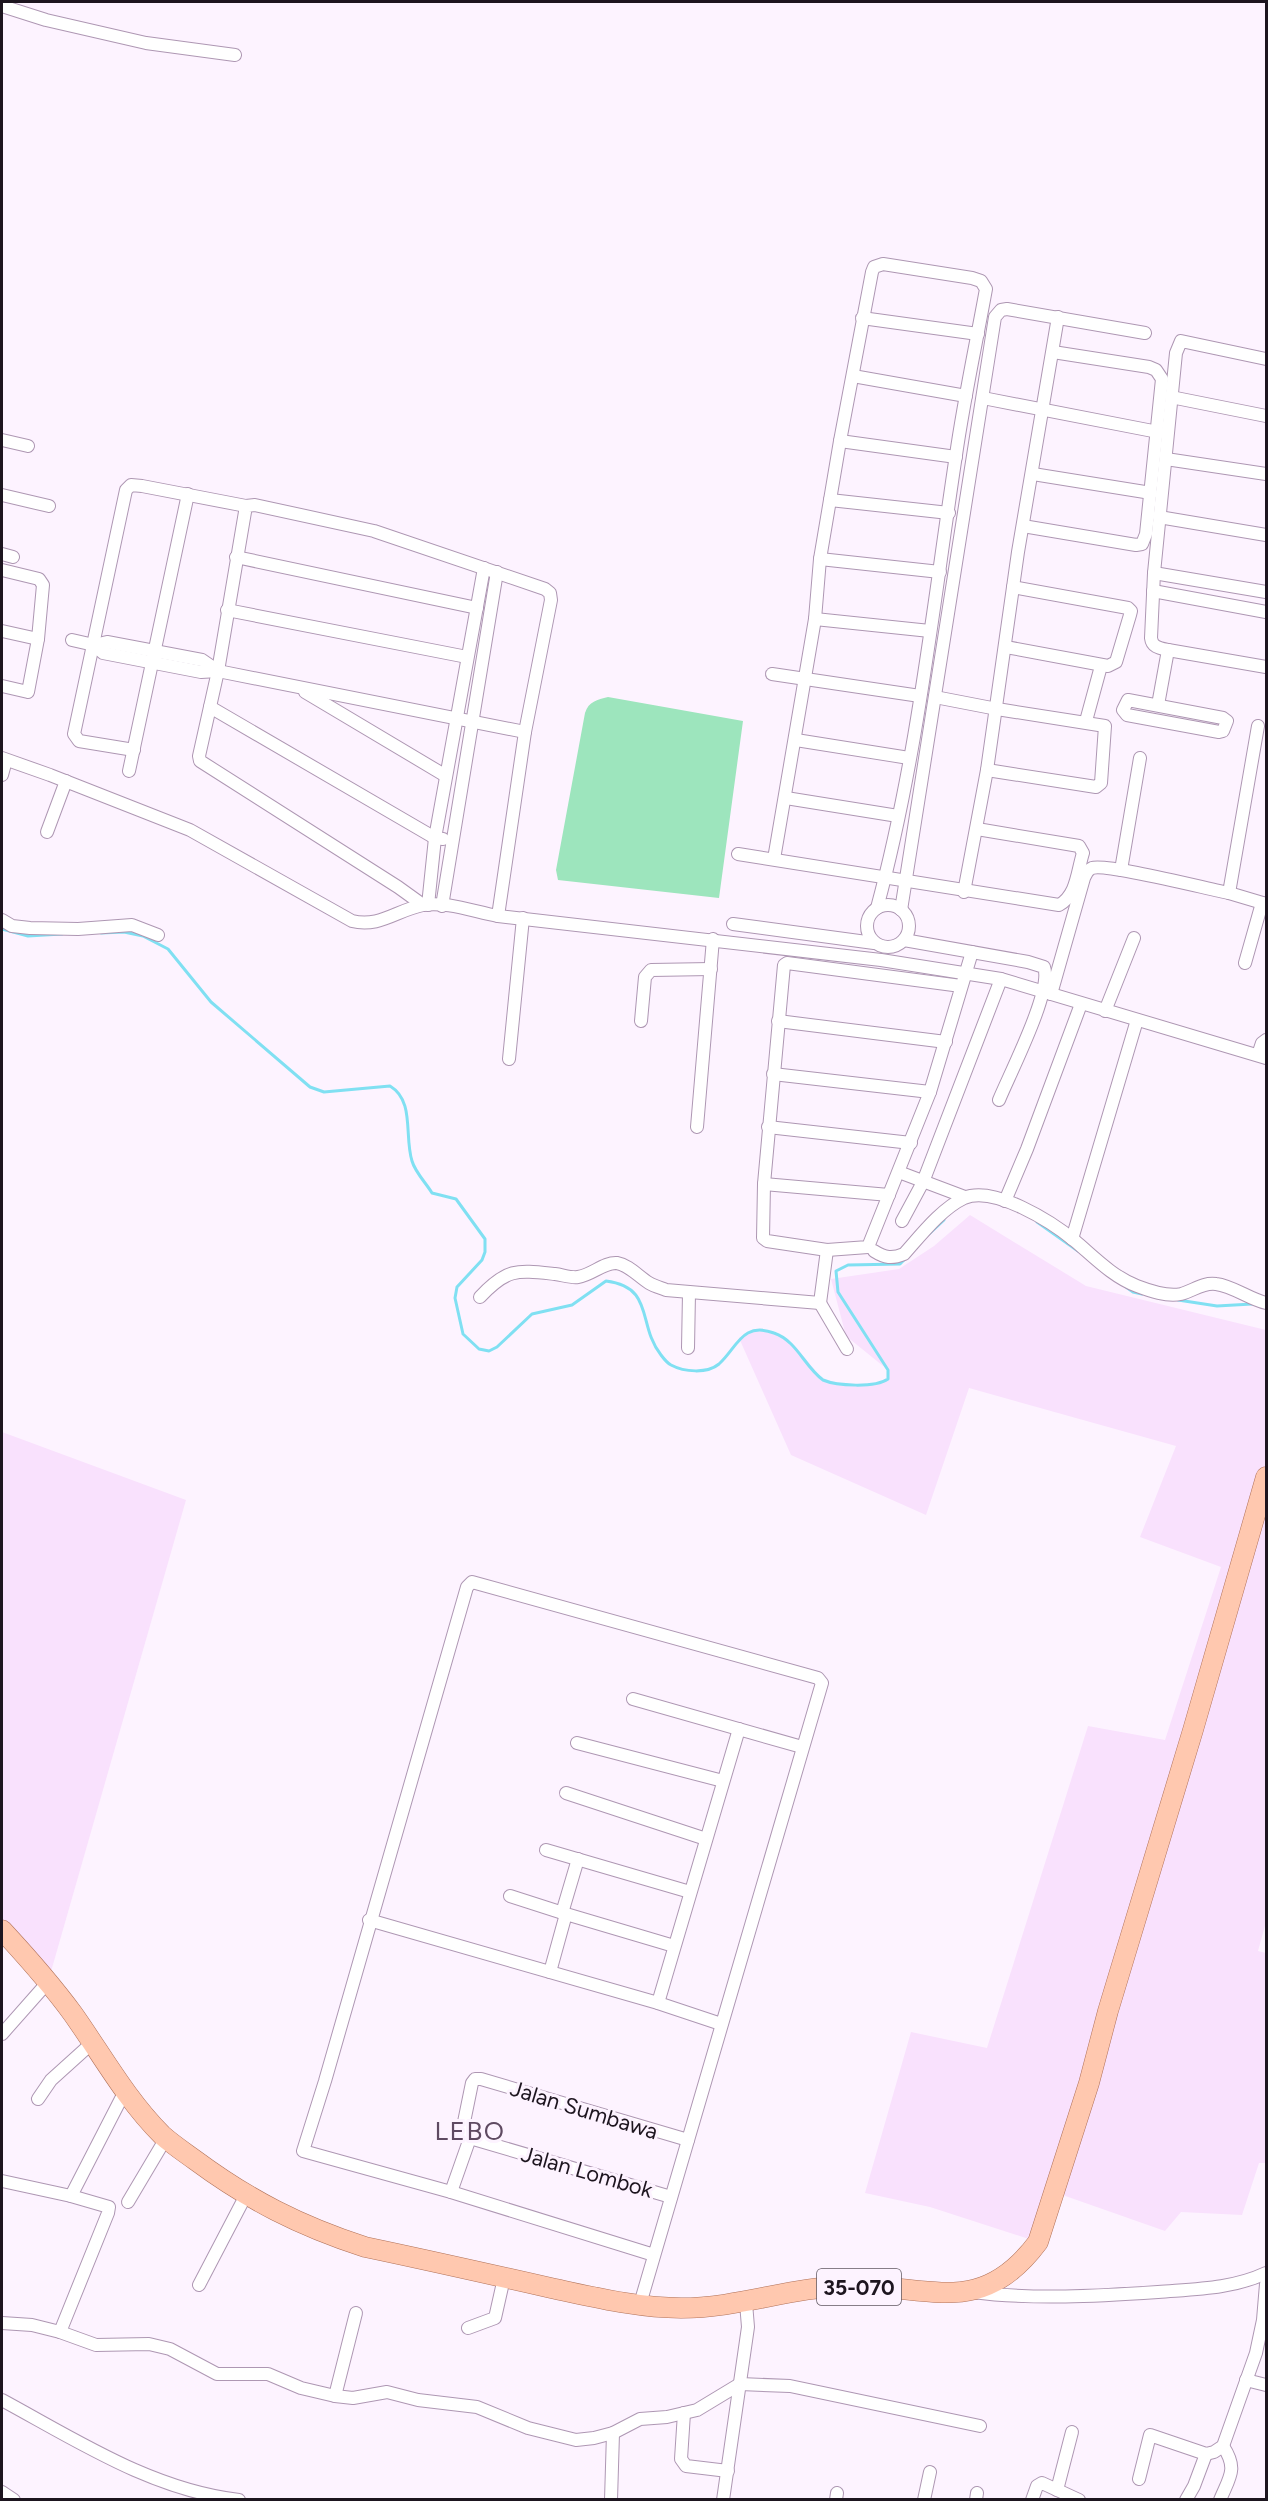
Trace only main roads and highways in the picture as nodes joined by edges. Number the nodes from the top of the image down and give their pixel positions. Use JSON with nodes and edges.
{"nodes":[{"id":1,"x":1266,"y":1478,"type":"edge"},
{"id":2,"x":2,"y":1930,"type":"edge"}],
"edges":[{"from":1,"to":2,"type":"main road","number":"35-070"}]}
